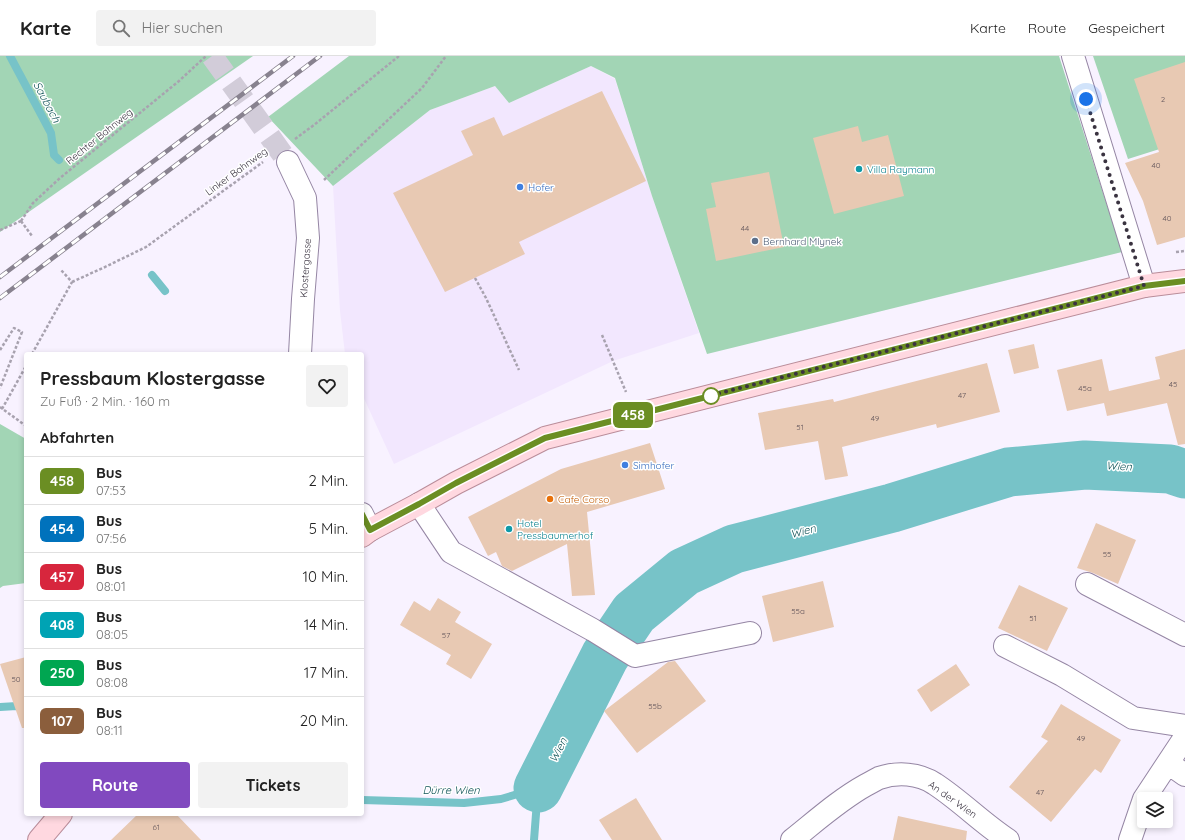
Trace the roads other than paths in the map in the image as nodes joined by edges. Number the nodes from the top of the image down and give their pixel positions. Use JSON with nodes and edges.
{"nodes":[{"id":1,"x":1073,"y":56,"type":"edge"},
{"id":2,"x":278,"y":160,"type":"tunnel mouth"},
{"id":3,"x":1185,"y":281,"type":"edge"},
{"id":4,"x":1144,"y":286,"type":"junction"},
{"id":5,"x":300,"y":352,"type":"edge"},
{"id":6,"x":419,"y":504,"type":"junction"},
{"id":7,"x":365,"y":527,"type":"edge"},
{"id":8,"x":1088,"y":584,"type":"dead end"},
{"id":9,"x":750,"y":633,"type":"dead end"},
{"id":10,"x":1185,"y":635,"type":"edge"},
{"id":11,"x":1005,"y":646,"type":"dead end"},
{"id":12,"x":1185,"y":726,"type":"edge"},
{"id":13,"x":1185,"y":737,"type":"edge"},
{"id":14,"x":1176,"y":769,"type":"edge"},
{"id":15,"x":1151,"y":792,"type":"edge"},
{"id":16,"x":59,"y":816,"type":"edge"},
{"id":17,"x":1137,"y":820,"type":"edge"},
{"id":18,"x":39,"y":840,"type":"edge"},
{"id":19,"x":792,"y":840,"type":"edge"},
{"id":20,"x":1008,"y":840,"type":"edge"},
{"id":21,"x":1130,"y":840,"type":"edge"}],
"edges":[{"from":1,"to":4,"type":"street"},
{"from":2,"to":5,"type":"street","name":"Klostergasse"},
{"from":3,"to":4,"type":"main road"},
{"from":4,"to":6,"type":"main road"},
{"from":6,"to":7,"type":"main road"},
{"from":6,"to":9,"type":"street"},
{"from":8,"to":10,"type":"street"},
{"from":11,"to":12,"type":"street"},
{"from":13,"to":14,"type":"street"},
{"from":14,"to":15,"type":"street"},
{"from":16,"to":18,"type":"main road"},
{"from":17,"to":21,"type":"street"},
{"from":19,"to":20,"type":"street","name":"An der Wien"}]}
